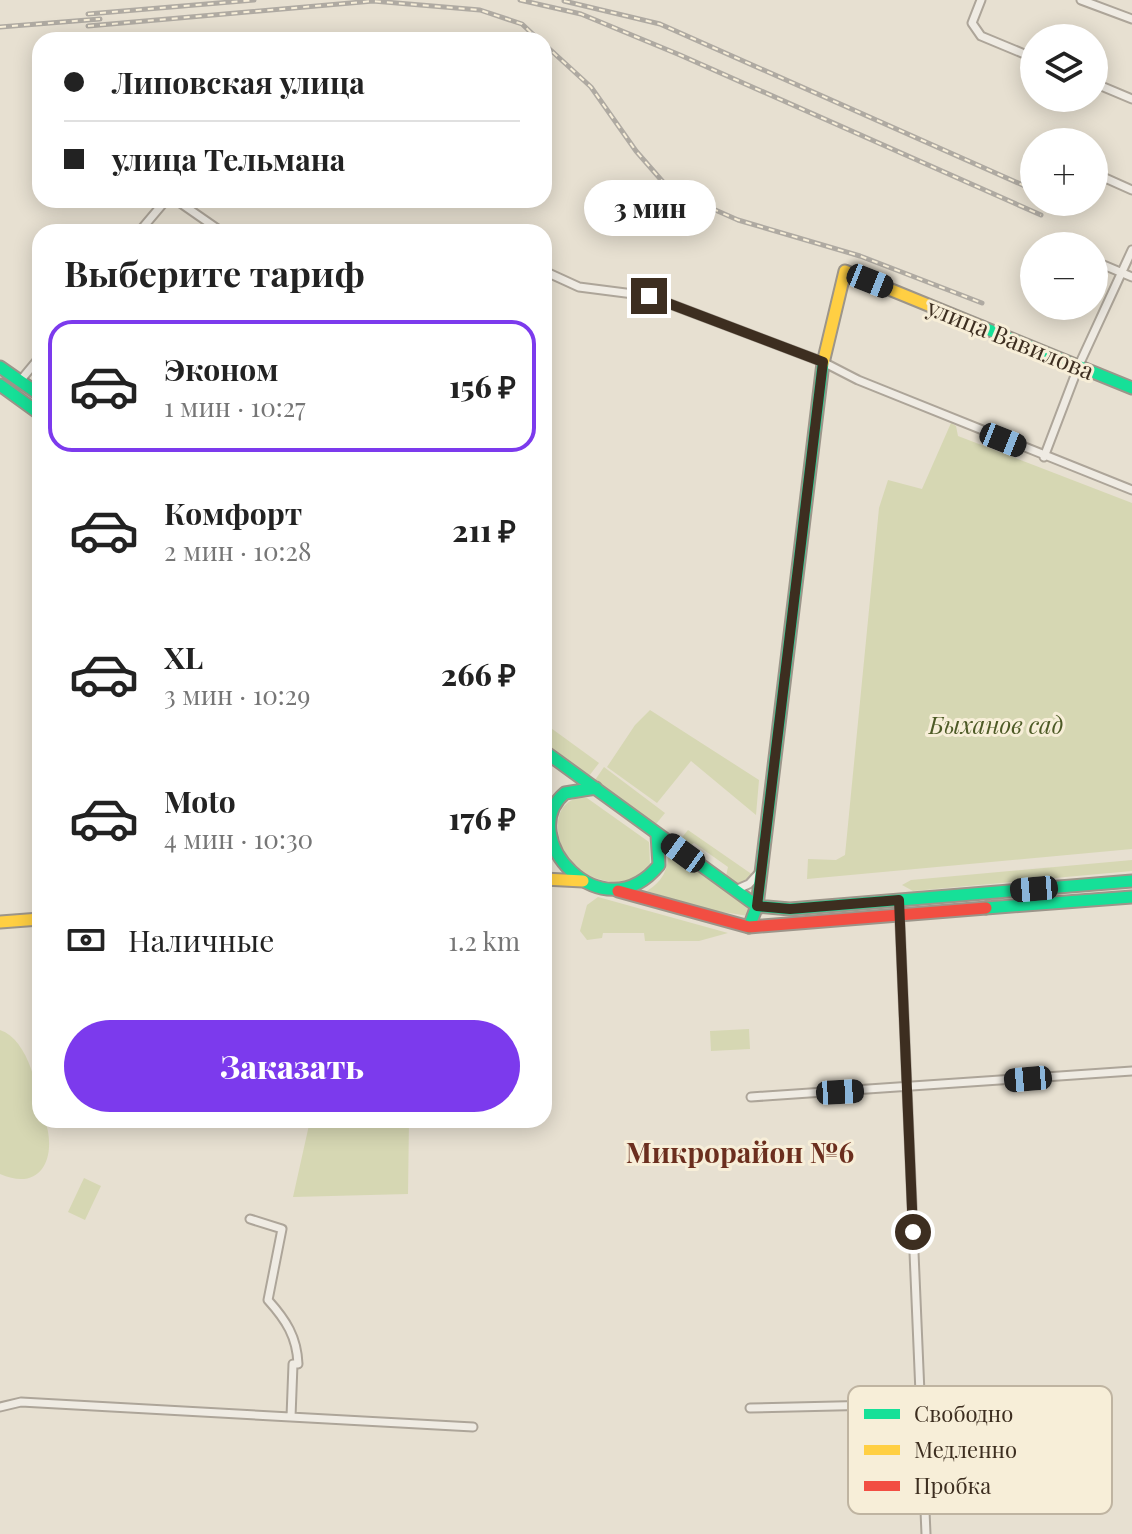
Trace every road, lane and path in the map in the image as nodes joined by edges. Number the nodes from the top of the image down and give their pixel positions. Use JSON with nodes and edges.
{"nodes":[{"id":1,"x":981,"y":0,"type":"edge"},
{"id":2,"x":1081,"y":0,"type":"edge"},
{"id":3,"x":1132,"y":19,"type":"edge"},
{"id":4,"x":1020,"y":52,"type":"edge"},
{"id":5,"x":1108,"y":89,"type":"edge"},
{"id":6,"x":1132,"y":99,"type":"edge"},
{"id":7,"x":1108,"y":179,"type":"edge"},
{"id":8,"x":1132,"y":190,"type":"edge"},
{"id":9,"x":159,"y":208,"type":"edge"},
{"id":10,"x":188,"y":208,"type":"edge"},
{"id":11,"x":146,"y":224,"type":"edge"},
{"id":12,"x":210,"y":224,"type":"edge"},
{"id":13,"x":1132,"y":250,"type":"edge"},
{"id":14,"x":1108,"y":267,"type":"edge"},
{"id":15,"x":1120,"y":272,"type":"junction"},
{"id":16,"x":552,"y":275,"type":"edge"},
{"id":17,"x":1132,"y":277,"type":"edge"},
{"id":18,"x":823,"y":362,"type":"junction"},
{"id":19,"x":1079,"y":365,"type":"junction"},
{"id":20,"x":0,"y":367,"type":"edge"},
{"id":21,"x":32,"y":367,"type":"edge"},
{"id":22,"x":20,"y":381,"type":"junction"},
{"id":23,"x":0,"y":385,"type":"edge"},
{"id":24,"x":1132,"y":388,"type":"edge"},
{"id":25,"x":32,"y":389,"type":"edge"},
{"id":26,"x":32,"y":408,"type":"edge"},
{"id":27,"x":1044,"y":457,"type":"junction"},
{"id":28,"x":1132,"y":490,"type":"edge"},
{"id":29,"x":552,"y":757,"type":"edge"},
{"id":30,"x":596,"y":788,"type":"junction"},
{"id":31,"x":552,"y":815,"type":"edge"},
{"id":32,"x":657,"y":835,"type":"junction"},
{"id":33,"x":552,"y":844,"type":"edge"},
{"id":34,"x":759,"y":873,"type":"junction"},
{"id":35,"x":552,"y":879,"type":"edge"},
{"id":36,"x":583,"y":881,"type":"junction"},
{"id":37,"x":1132,"y":881,"type":"edge"},
{"id":38,"x":1095,"y":884,"type":"junction"},
{"id":39,"x":734,"y":890,"type":"junction"},
{"id":40,"x":618,"y":891,"type":"junction"},
{"id":41,"x":1132,"y":897,"type":"edge"},
{"id":42,"x":899,"y":900,"type":"junction"},
{"id":43,"x":1096,"y":900,"type":"junction"},
{"id":44,"x":757,"y":906,"type":"junction"},
{"id":45,"x":900,"y":916,"type":"junction"},
{"id":46,"x":32,"y":920,"type":"edge"},
{"id":47,"x":0,"y":922,"type":"edge"},
{"id":48,"x":749,"y":927,"type":"junction"},
{"id":49,"x":1132,"y":1071,"type":"edge"},
{"id":50,"x":907,"y":1089,"type":"junction"},
{"id":51,"x":751,"y":1097,"type":"dead end"},
{"id":52,"x":250,"y":1219,"type":"dead end"},
{"id":53,"x":919,"y":1386,"type":"edge"},
{"id":54,"x":848,"y":1406,"type":"edge"},
{"id":55,"x":0,"y":1407,"type":"edge"},
{"id":56,"x":750,"y":1408,"type":"dead end"},
{"id":57,"x":291,"y":1417,"type":"junction"},
{"id":58,"x":473,"y":1427,"type":"dead end"},
{"id":59,"x":925,"y":1514,"type":"edge"},
{"id":60,"x":926,"y":1534,"type":"edge"}],
"edges":[{"from":1,"to":4,"type":"street"},
{"from":2,"to":3,"type":"street"},
{"from":5,"to":6,"type":"street"},
{"from":7,"to":8,"type":"street"},
{"from":9,"to":11,"type":"street"},
{"from":10,"to":12,"type":"street"},
{"from":13,"to":15,"type":"street"},
{"from":14,"to":15,"type":"street"},
{"from":15,"to":17,"type":"street"},
{"from":15,"to":19,"type":"street"},
{"from":16,"to":18,"type":"street"},
{"from":18,"to":19,"type":"main road","name":"улица Вавилова"},
{"from":18,"to":27,"type":"street"},
{"from":18,"to":34,"type":"main road"},
{"from":19,"to":24,"type":"main road","name":"улица Вавилова"},
{"from":19,"to":27,"type":"street"},
{"from":20,"to":22,"type":"main road"},
{"from":21,"to":22,"type":"street"},
{"from":22,"to":25,"type":"main road"},
{"from":23,"to":26,"type":"main road"},
{"from":27,"to":28,"type":"street"},
{"from":29,"to":30,"type":"main road"},
{"from":30,"to":31,"type":"main road"},
{"from":30,"to":32,"type":"main road"},
{"from":32,"to":39,"type":"main road"},
{"from":32,"to":40,"type":"main road"},
{"from":33,"to":36,"type":"main road"},
{"from":34,"to":39,"type":"street"},
{"from":34,"to":44,"type":"main road"},
{"from":35,"to":36,"type":"main road"},
{"from":36,"to":40,"type":"main road"},
{"from":37,"to":38,"type":"main road"},
{"from":38,"to":42,"type":"main road"},
{"from":38,"to":43,"type":"main road"},
{"from":39,"to":44,"type":"main road"},
{"from":40,"to":48,"type":"main road"},
{"from":41,"to":43,"type":"main road"},
{"from":42,"to":44,"type":"main road"},
{"from":42,"to":45,"type":"street"},
{"from":43,"to":45,"type":"main road"},
{"from":44,"to":48,"type":"main road"},
{"from":45,"to":48,"type":"main road"},
{"from":45,"to":50,"type":"street"},
{"from":46,"to":47,"type":"main road"},
{"from":49,"to":50,"type":"street"},
{"from":50,"to":51,"type":"street"},
{"from":50,"to":53,"type":"street"},
{"from":52,"to":57,"type":"street"},
{"from":54,"to":56,"type":"street"},
{"from":55,"to":57,"type":"street"},
{"from":57,"to":58,"type":"street"},
{"from":59,"to":60,"type":"street"}]}
